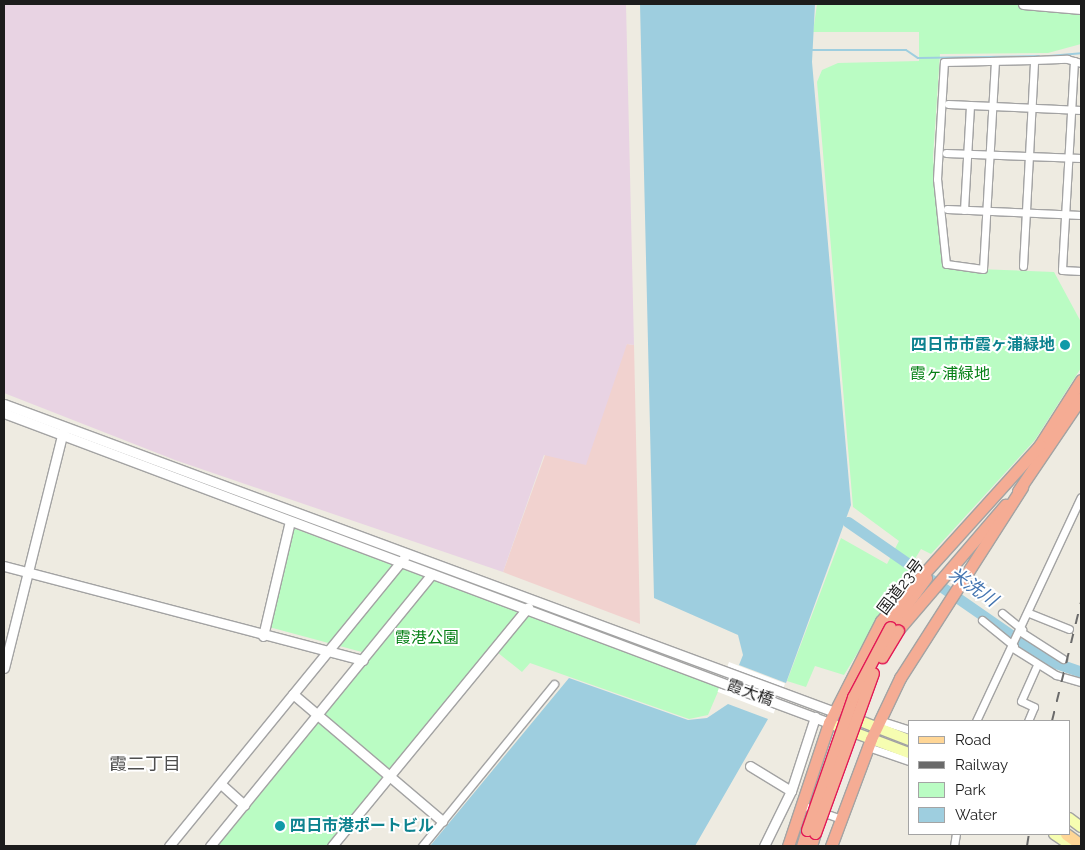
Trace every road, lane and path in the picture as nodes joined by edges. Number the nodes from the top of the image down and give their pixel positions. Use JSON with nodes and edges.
{"nodes":[{"id":1,"x":1023,"y":4,"type":"edge"},
{"id":2,"x":1081,"y":9,"type":"edge"},
{"id":3,"x":1034,"y":60,"type":"junction"},
{"id":4,"x":995,"y":61,"type":"junction"},
{"id":5,"x":1078,"y":62,"type":"edge"},
{"id":6,"x":948,"y":104,"type":"dead end"},
{"id":7,"x":970,"y":105,"type":"junction"},
{"id":8,"x":992,"y":106,"type":"junction"},
{"id":9,"x":1031,"y":108,"type":"junction"},
{"id":10,"x":1071,"y":110,"type":"junction"},
{"id":11,"x":1081,"y":110,"type":"edge"},
{"id":12,"x":946,"y":153,"type":"dead end"},
{"id":13,"x":967,"y":154,"type":"junction"},
{"id":14,"x":990,"y":154,"type":"junction"},
{"id":15,"x":1029,"y":156,"type":"junction"},
{"id":16,"x":1067,"y":158,"type":"junction"},
{"id":17,"x":1081,"y":158,"type":"edge"},
{"id":18,"x":946,"y":209,"type":"dead end"},
{"id":19,"x":964,"y":210,"type":"junction"},
{"id":20,"x":986,"y":210,"type":"junction"},
{"id":21,"x":1026,"y":212,"type":"junction"},
{"id":22,"x":1064,"y":214,"type":"junction"},
{"id":23,"x":1081,"y":215,"type":"edge"},
{"id":24,"x":1023,"y":266,"type":"dead end"},
{"id":25,"x":1081,"y":271,"type":"edge"},
{"id":26,"x":1081,"y":380,"type":"edge"},
{"id":27,"x":1080,"y":402,"type":"edge"},
{"id":28,"x":4,"y":404,"type":"edge"},
{"id":29,"x":4,"y":413,"type":"edge"},
{"id":30,"x":63,"y":431,"type":"junction"},
{"id":31,"x":1022,"y":486,"type":"junction"},
{"id":32,"x":1081,"y":497,"type":"edge"},
{"id":33,"x":290,"y":521,"type":"junction"},
{"id":34,"x":408,"y":553,"type":"junction"},
{"id":35,"x":401,"y":562,"type":"junction"},
{"id":36,"x":4,"y":566,"type":"edge"},
{"id":37,"x":938,"y":566,"type":"junction"},
{"id":38,"x":27,"y":573,"type":"junction"},
{"id":39,"x":432,"y":574,"type":"junction"},
{"id":40,"x":921,"y":585,"type":"junction"},
{"id":41,"x":530,"y":600,"type":"junction"},
{"id":42,"x":526,"y":610,"type":"junction"},
{"id":43,"x":1002,"y":612,"type":"dead end"},
{"id":44,"x":1029,"y":613,"type":"junction"},
{"id":45,"x":982,"y":620,"type":"dead end"},
{"id":46,"x":1069,"y":629,"type":"dead end"},
{"id":47,"x":1021,"y":630,"type":"junction"},
{"id":48,"x":263,"y":636,"type":"junction"},
{"id":49,"x":1014,"y":646,"type":"junction"},
{"id":50,"x":327,"y":651,"type":"junction"},
{"id":51,"x":1063,"y":659,"type":"dead end"},
{"id":52,"x":363,"y":660,"type":"junction"},
{"id":53,"x":1037,"y":665,"type":"junction"},
{"id":54,"x":4,"y":668,"type":"edge"},
{"id":55,"x":1081,"y":682,"type":"edge"},
{"id":56,"x":554,"y":684,"type":"dead end"},
{"id":57,"x":293,"y":694,"type":"junction"},
{"id":58,"x":835,"y":712,"type":"junction"},
{"id":59,"x":317,"y":717,"type":"junction"},
{"id":60,"x":815,"y":718,"type":"junction"},
{"id":61,"x":977,"y":720,"type":"edge"},
{"id":62,"x":1028,"y":720,"type":"edge"},
{"id":63,"x":829,"y":723,"type":"junction"},
{"id":64,"x":878,"y":723,"type":"junction"},
{"id":65,"x":908,"y":730,"type":"edge"},
{"id":66,"x":908,"y":739,"type":"edge"},
{"id":67,"x":869,"y":743,"type":"junction"},
{"id":68,"x":908,"y":753,"type":"edge"},
{"id":69,"x":908,"y":761,"type":"edge"},
{"id":70,"x":750,"y":766,"type":"dead end"},
{"id":71,"x":388,"y":777,"type":"junction"},
{"id":72,"x":222,"y":785,"type":"junction"},
{"id":73,"x":792,"y":791,"type":"junction"},
{"id":74,"x":244,"y":805,"type":"junction"},
{"id":75,"x":802,"y":805,"type":"junction"},
{"id":76,"x":841,"y":819,"type":"junction"},
{"id":77,"x":1070,"y":819,"type":"edge"},
{"id":78,"x":442,"y":821,"type":"junction"},
{"id":79,"x":1070,"y":827,"type":"edge"},
{"id":80,"x":1081,"y":827,"type":"edge"},
{"id":81,"x":811,"y":832,"type":"junction"},
{"id":82,"x":1060,"y":835,"type":"edge"},
{"id":83,"x":1061,"y":835,"type":"edge"},
{"id":84,"x":1081,"y":835,"type":"edge"},
{"id":85,"x":1081,"y":845,"type":"edge"},
{"id":86,"x":170,"y":846,"type":"edge"},
{"id":87,"x":210,"y":846,"type":"edge"},
{"id":88,"x":332,"y":846,"type":"edge"},
{"id":89,"x":422,"y":846,"type":"edge"},
{"id":90,"x":764,"y":846,"type":"edge"},
{"id":91,"x":788,"y":846,"type":"edge"},
{"id":92,"x":802,"y":846,"type":"edge"},
{"id":93,"x":811,"y":846,"type":"edge"},
{"id":94,"x":831,"y":846,"type":"edge"},
{"id":95,"x":1072,"y":846,"type":"edge"}],
"edges":[{"from":1,"to":2,"type":"street"},
{"from":3,"to":4,"type":"street"},
{"from":3,"to":5,"type":"street"},
{"from":3,"to":9,"type":"street"},
{"from":4,"to":8,"type":"street"},
{"from":4,"to":20,"type":"street"},
{"from":5,"to":10,"type":"street"},
{"from":6,"to":7,"type":"street"},
{"from":7,"to":8,"type":"street"},
{"from":7,"to":13,"type":"street"},
{"from":8,"to":9,"type":"street"},
{"from":8,"to":14,"type":"street"},
{"from":9,"to":10,"type":"street"},
{"from":9,"to":15,"type":"street"},
{"from":10,"to":11,"type":"street"},
{"from":10,"to":16,"type":"street"},
{"from":12,"to":13,"type":"street"},
{"from":13,"to":14,"type":"street"},
{"from":13,"to":19,"type":"street"},
{"from":14,"to":15,"type":"street"},
{"from":14,"to":20,"type":"street"},
{"from":15,"to":16,"type":"street"},
{"from":15,"to":21,"type":"street"},
{"from":16,"to":17,"type":"street"},
{"from":16,"to":22,"type":"street"},
{"from":18,"to":19,"type":"street"},
{"from":19,"to":20,"type":"street"},
{"from":20,"to":21,"type":"street"},
{"from":21,"to":22,"type":"street"},
{"from":21,"to":24,"type":"street"},
{"from":22,"to":23,"type":"street"},
{"from":22,"to":25,"type":"street"},
{"from":26,"to":37,"type":"highway"},
{"from":27,"to":31,"type":"highway","name":"国道23号"},
{"from":28,"to":30,"type":"street"},
{"from":29,"to":30,"type":"street"},
{"from":30,"to":33,"type":"street","name":"霞大橋"},
{"from":30,"to":34,"type":"street"},
{"from":30,"to":38,"type":"street"},
{"from":31,"to":37,"type":"highway","name":"国道23号"},
{"from":31,"to":64,"type":"highway"},
{"from":32,"to":44,"type":"street"},
{"from":33,"to":35,"type":"street","name":"霞大橋"},
{"from":33,"to":48,"type":"street"},
{"from":34,"to":35,"type":"street"},
{"from":34,"to":39,"type":"street"},
{"from":34,"to":41,"type":"street"},
{"from":35,"to":39,"type":"street","name":"霞大橋"},
{"from":35,"to":50,"type":"street"},
{"from":36,"to":38,"type":"street"},
{"from":37,"to":40,"type":"highway","name":"国道23号"},
{"from":38,"to":48,"type":"street"},
{"from":38,"to":54,"type":"street"},
{"from":39,"to":42,"type":"street","name":"霞大橋"},
{"from":39,"to":52,"type":"street"},
{"from":40,"to":58,"type":"highway"},
{"from":40,"to":81,"type":"highway","name":"国道23号","bridge":true},
{"from":41,"to":42,"type":"street"},
{"from":41,"to":58,"type":"street"},
{"from":42,"to":60,"type":"street","name":"霞大橋"},
{"from":42,"to":71,"type":"street"},
{"from":43,"to":47,"type":"street"},
{"from":44,"to":46,"type":"street"},
{"from":44,"to":47,"type":"street"},
{"from":45,"to":49,"type":"street"},
{"from":47,"to":49,"type":"street"},
{"from":47,"to":51,"type":"street"},
{"from":48,"to":50,"type":"street"},
{"from":49,"to":53,"type":"street"},
{"from":49,"to":61,"type":"street"},
{"from":50,"to":52,"type":"street"},
{"from":50,"to":57,"type":"street"},
{"from":52,"to":59,"type":"street"},
{"from":53,"to":55,"type":"street"},
{"from":53,"to":62,"type":"street"},
{"from":56,"to":78,"type":"street"},
{"from":57,"to":59,"type":"street"},
{"from":57,"to":72,"type":"street"},
{"from":58,"to":63,"type":"highway"},
{"from":58,"to":64,"type":"main road"},
{"from":59,"to":71,"type":"street"},
{"from":59,"to":74,"type":"street"},
{"from":60,"to":63,"type":"street","name":"霞大橋"},
{"from":60,"to":73,"type":"street"},
{"from":63,"to":67,"type":"main road"},
{"from":63,"to":75,"type":"highway"},
{"from":64,"to":65,"type":"street"},
{"from":64,"to":66,"type":"main road"},
{"from":64,"to":67,"type":"highway"},
{"from":67,"to":68,"type":"main road"},
{"from":67,"to":69,"type":"street"},
{"from":67,"to":76,"type":"highway"},
{"from":70,"to":73,"type":"street"},
{"from":71,"to":78,"type":"street"},
{"from":71,"to":88,"type":"street"},
{"from":72,"to":74,"type":"street"},
{"from":72,"to":86,"type":"street"},
{"from":73,"to":90,"type":"street"},
{"from":74,"to":87,"type":"street"},
{"from":75,"to":76,"type":"street"},
{"from":75,"to":91,"type":"highway"},
{"from":76,"to":94,"type":"highway"},
{"from":77,"to":80,"type":"main road"},
{"from":78,"to":89,"type":"street"},
{"from":79,"to":84,"type":"main road"},
{"from":81,"to":92,"type":"highway","name":"国道23号"},
{"from":81,"to":93,"type":"highway","name":"国道23号"},
{"from":82,"to":95,"type":"main road"},
{"from":83,"to":85,"type":"main road"}]}
